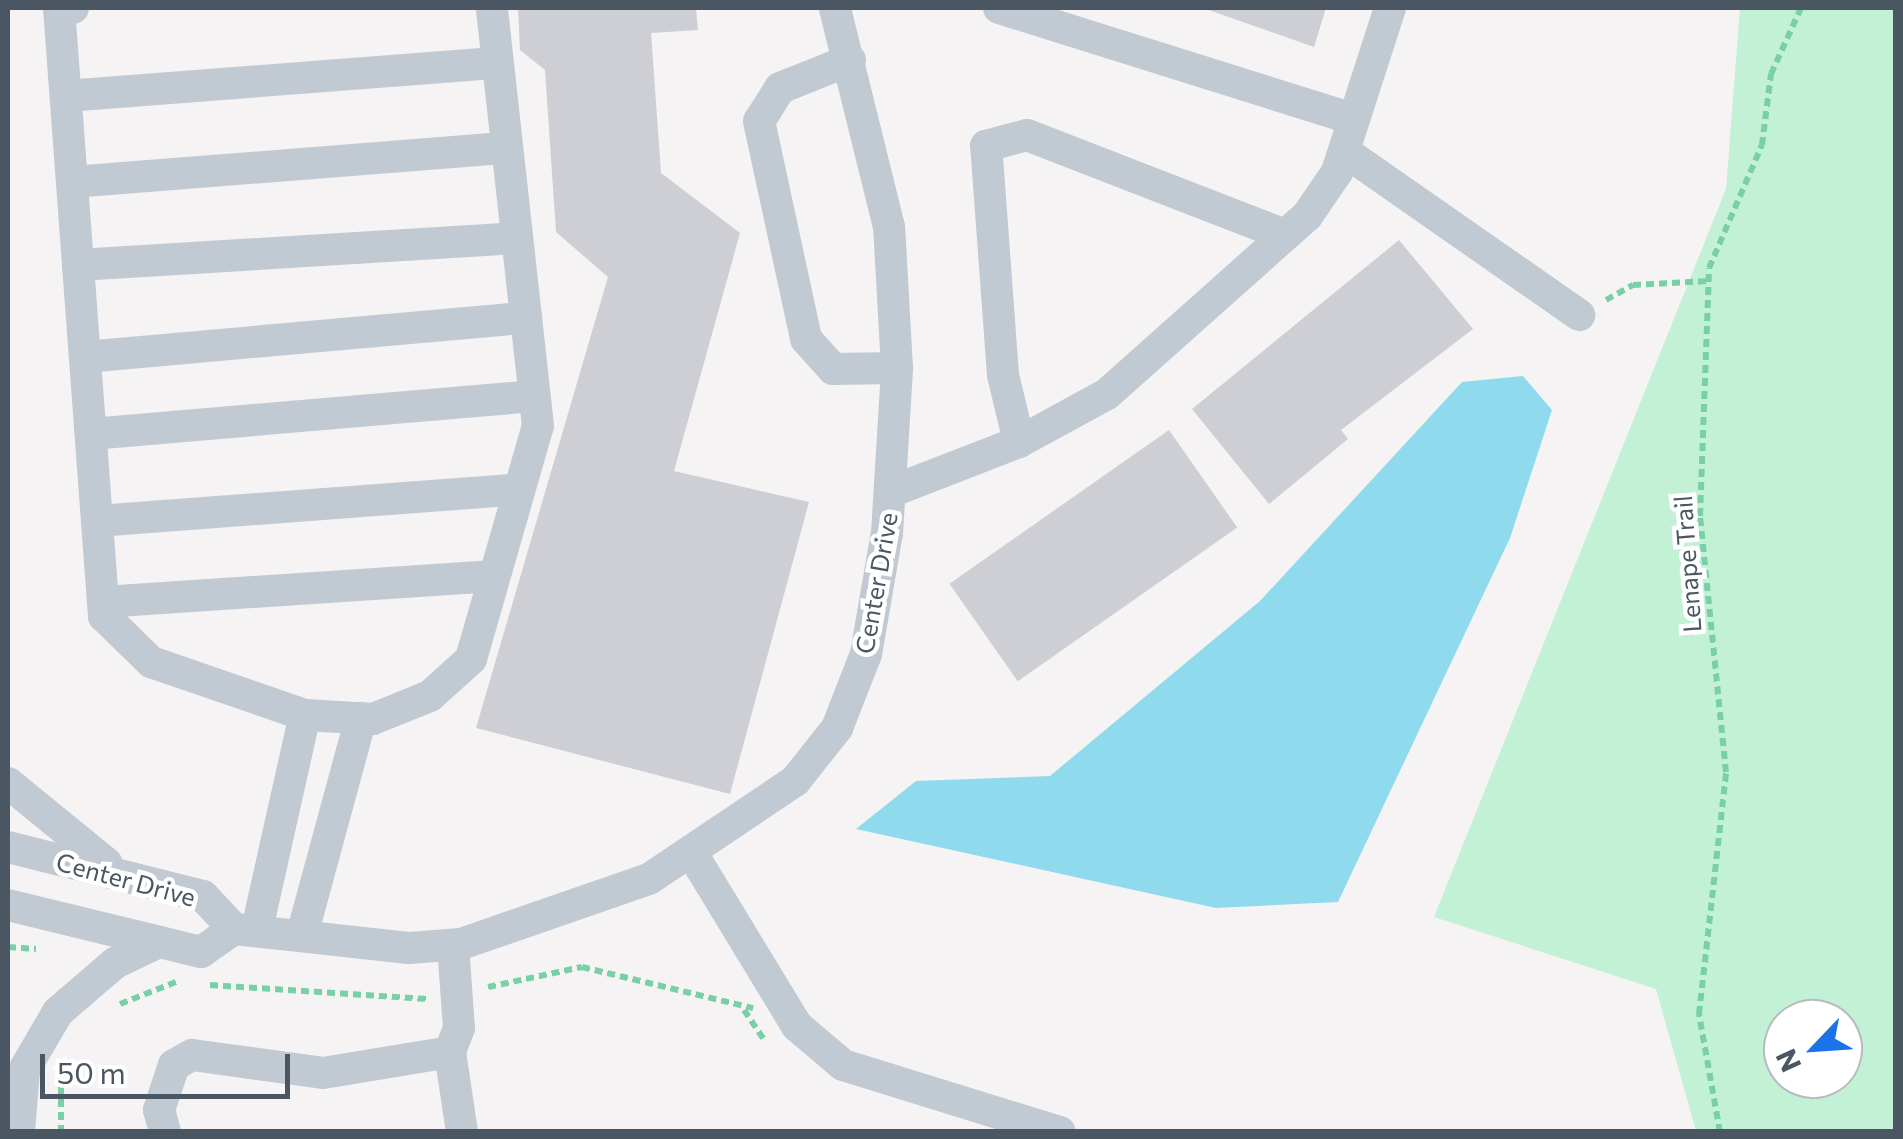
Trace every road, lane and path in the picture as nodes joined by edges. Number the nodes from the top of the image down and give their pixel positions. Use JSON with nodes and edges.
{"nodes":[{"id":1,"x":74,"y":8,"type":"edge"},
{"id":2,"x":492,"y":8,"type":"edge"},
{"id":3,"x":836,"y":8,"type":"edge"},
{"id":4,"x":999,"y":8,"type":"edge"},
{"id":5,"x":1390,"y":8,"type":"edge"},
{"id":6,"x":1801,"y":8,"type":"edge"},
{"id":7,"x":850,"y":60,"type":"junction"},
{"id":8,"x":498,"y":62,"type":"junction"},
{"id":9,"x":66,"y":96,"type":"junction"},
{"id":10,"x":1354,"y":119,"type":"junction"},
{"id":11,"x":507,"y":148,"type":"junction"},
{"id":12,"x":1344,"y":151,"type":"junction"},
{"id":13,"x":72,"y":182,"type":"junction"},
{"id":14,"x":1285,"y":236,"type":"junction"},
{"id":15,"x":517,"y":238,"type":"junction"},
{"id":16,"x":78,"y":265,"type":"junction"},
{"id":17,"x":1709,"y":281,"type":"junction"},
{"id":18,"x":1579,"y":315,"type":"joint"},
{"id":19,"x":526,"y":318,"type":"junction"},
{"id":20,"x":85,"y":357,"type":"junction"},
{"id":21,"x":897,"y":368,"type":"junction"},
{"id":22,"x":534,"y":396,"type":"junction"},
{"id":23,"x":91,"y":434,"type":"junction"},
{"id":24,"x":1019,"y":442,"type":"junction"},
{"id":25,"x":519,"y":489,"type":"junction"},
{"id":26,"x":890,"y":492,"type":"junction"},
{"id":27,"x":97,"y":521,"type":"junction"},
{"id":28,"x":494,"y":576,"type":"junction"},
{"id":29,"x":103,"y":602,"type":"junction"},
{"id":30,"x":305,"y":715,"type":"junction"},
{"id":31,"x":360,"y":718,"type":"junction"},
{"id":32,"x":8,"y":783,"type":"edge"},
{"id":33,"x":8,"y":847,"type":"edge"},
{"id":34,"x":692,"y":855,"type":"junction"},
{"id":35,"x":126,"y":877,"type":"junction"},
{"id":36,"x":8,"y":905,"type":"edge"},
{"id":37,"x":245,"y":929,"type":"junction"},
{"id":38,"x":302,"y":935,"type":"junction"},
{"id":39,"x":159,"y":942,"type":"junction"},
{"id":40,"x":453,"y":945,"type":"junction"},
{"id":41,"x":457,"y":993,"type":"junction"},
{"id":42,"x":784,"y":1002,"type":"junction"},
{"id":43,"x":107,"y":1016,"type":"dead end"},
{"id":44,"x":8,"y":1051,"type":"edge"},
{"id":45,"x":450,"y":1052,"type":"junction"},
{"id":46,"x":66,"y":1064,"type":"dead end"},
{"id":47,"x":17,"y":1132,"type":"edge"},
{"id":48,"x":61,"y":1132,"type":"edge"},
{"id":49,"x":164,"y":1132,"type":"edge"},
{"id":50,"x":462,"y":1132,"type":"edge"},
{"id":51,"x":1060,"y":1132,"type":"edge"},
{"id":52,"x":1720,"y":1132,"type":"edge"}],
"edges":[{"from":1,"to":9,"type":"street"},
{"from":2,"to":8,"type":"street"},
{"from":3,"to":7,"type":"street","name":"Center Drive"},
{"from":4,"to":10,"type":"street"},
{"from":5,"to":10,"type":"street"},
{"from":6,"to":17,"type":"path","name":"Lenape Trail"},
{"from":7,"to":21,"type":"street","name":"Center Drive"},
{"from":7,"to":21,"type":"street"},
{"from":8,"to":9,"type":"street"},
{"from":8,"to":11,"type":"street"},
{"from":9,"to":13,"type":"street"},
{"from":10,"to":12,"type":"street"},
{"from":11,"to":13,"type":"street"},
{"from":11,"to":15,"type":"street"},
{"from":12,"to":14,"type":"street"},
{"from":12,"to":18,"type":"street"},
{"from":13,"to":16,"type":"street"},
{"from":14,"to":24,"type":"street"},
{"from":14,"to":24,"type":"street"},
{"from":15,"to":16,"type":"street"},
{"from":15,"to":19,"type":"street"},
{"from":16,"to":20,"type":"street"},
{"from":17,"to":18,"type":"path"},
{"from":17,"to":52,"type":"path","name":"Lenape Trail"},
{"from":19,"to":20,"type":"street"},
{"from":19,"to":22,"type":"street"},
{"from":20,"to":23,"type":"street"},
{"from":21,"to":26,"type":"street","name":"Center Drive"},
{"from":22,"to":23,"type":"street"},
{"from":22,"to":25,"type":"street"},
{"from":23,"to":27,"type":"street"},
{"from":24,"to":26,"type":"street"},
{"from":25,"to":27,"type":"street"},
{"from":25,"to":28,"type":"street"},
{"from":26,"to":34,"type":"street","name":"Center Drive"},
{"from":27,"to":29,"type":"street"},
{"from":28,"to":29,"type":"street"},
{"from":28,"to":31,"type":"street"},
{"from":29,"to":30,"type":"street"},
{"from":30,"to":31,"type":"street"},
{"from":30,"to":37,"type":"street"},
{"from":31,"to":38,"type":"street"},
{"from":32,"to":35,"type":"street"},
{"from":33,"to":35,"type":"street","name":"Center Drive"},
{"from":34,"to":40,"type":"street","name":"Center Drive"},
{"from":34,"to":42,"type":"street"},
{"from":35,"to":37,"type":"street","name":"Center Drive"},
{"from":36,"to":39,"type":"street","name":"Center Drive"},
{"from":37,"to":38,"type":"street","name":"Center Drive"},
{"from":37,"to":39,"type":"street","name":"Center Drive"},
{"from":38,"to":40,"type":"street","name":"Center Drive"},
{"from":39,"to":47,"type":"street"},
{"from":40,"to":41,"type":"street"},
{"from":41,"to":42,"type":"path"},
{"from":41,"to":43,"type":"path"},
{"from":41,"to":45,"type":"street"},
{"from":42,"to":51,"type":"street"},
{"from":44,"to":47,"type":"street"},
{"from":45,"to":49,"type":"street"},
{"from":45,"to":50,"type":"street"},
{"from":46,"to":48,"type":"path"}]}
